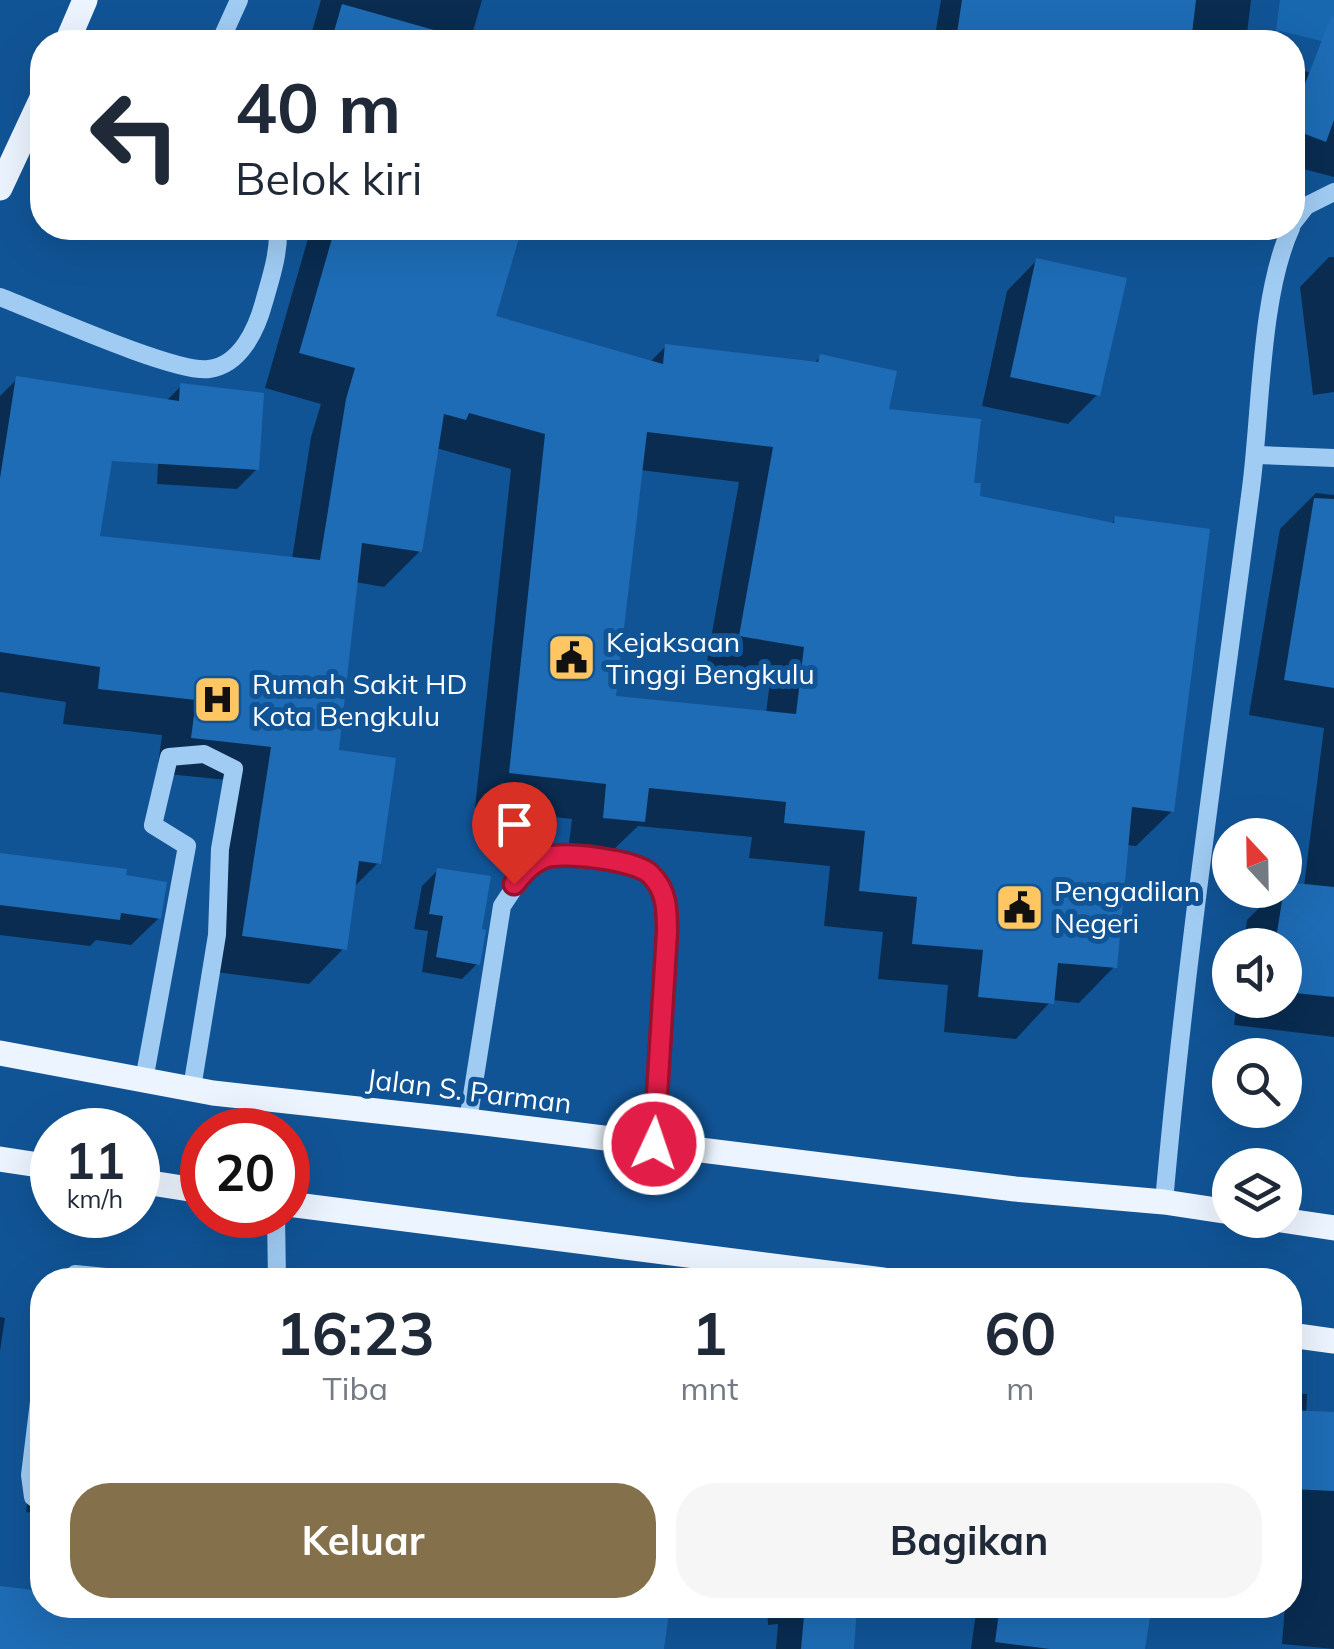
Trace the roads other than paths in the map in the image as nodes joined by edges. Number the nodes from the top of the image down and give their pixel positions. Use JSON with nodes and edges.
{"nodes":[{"id":1,"x":85,"y":0,"type":"edge"},
{"id":2,"x":239,"y":0,"type":"edge"},
{"id":3,"x":72,"y":30,"type":"edge"},
{"id":4,"x":225,"y":30,"type":"edge"},
{"id":5,"x":30,"y":124,"type":"edge"},
{"id":6,"x":0,"y":188,"type":"edge"},
{"id":7,"x":1334,"y":192,"type":"edge"},
{"id":8,"x":1305,"y":207,"type":"edge"},
{"id":9,"x":279,"y":240,"type":"edge"},
{"id":10,"x":1288,"y":240,"type":"edge"},
{"id":11,"x":0,"y":297,"type":"edge"},
{"id":12,"x":1256,"y":456,"type":"junction"},
{"id":13,"x":1334,"y":458,"type":"edge"},
{"id":14,"x":187,"y":846,"type":"junction"},
{"id":15,"x":220,"y":849,"type":"junction"},
{"id":16,"x":0,"y":1053,"type":"edge"},
{"id":17,"x":144,"y":1080,"type":"junction"},
{"id":18,"x":192,"y":1088,"type":"junction"},
{"id":19,"x":468,"y":1121,"type":"junction"},
{"id":20,"x":654,"y":1144,"type":"junction"},
{"id":21,"x":0,"y":1159,"type":"edge"},
{"id":22,"x":30,"y":1164,"type":"edge"},
{"id":23,"x":1164,"y":1202,"type":"junction"},
{"id":24,"x":310,"y":1207,"type":"edge"},
{"id":25,"x":1212,"y":1209,"type":"edge"},
{"id":26,"x":1302,"y":1223,"type":"edge"},
{"id":27,"x":1334,"y":1228,"type":"edge"},
{"id":28,"x":276,"y":1238,"type":"edge"},
{"id":29,"x":277,"y":1268,"type":"edge"},
{"id":30,"x":789,"y":1268,"type":"edge"},
{"id":31,"x":1302,"y":1336,"type":"edge"},
{"id":32,"x":1334,"y":1341,"type":"edge"}],
"edges":[{"from":1,"to":3,"type":"main road"},
{"from":2,"to":4,"type":"lane"},
{"from":5,"to":6,"type":"main road"},
{"from":7,"to":8,"type":"lane"},
{"from":9,"to":11,"type":"lane"},
{"from":10,"to":12,"type":"lane"},
{"from":12,"to":13,"type":"lane"},
{"from":12,"to":23,"type":"lane"},
{"from":14,"to":15,"type":"lane"},
{"from":14,"to":15,"type":"lane"},
{"from":14,"to":17,"type":"lane"},
{"from":15,"to":18,"type":"lane"},
{"from":16,"to":17,"type":"main road","name":"Jalan S. Parman"},
{"from":17,"to":18,"type":"main road","name":"Jalan S. Parman"},
{"from":18,"to":19,"type":"main road","name":"Jalan S. Parman"},
{"from":19,"to":20,"type":"main road","name":"Jalan S. Parman"},
{"from":19,"to":20,"type":"lane"},
{"from":20,"to":23,"type":"main road","name":"Jalan S. Parman"},
{"from":21,"to":22,"type":"main road"},
{"from":23,"to":25,"type":"main road","name":"Jalan S. Parman"},
{"from":24,"to":30,"type":"main road"},
{"from":26,"to":27,"type":"main road"},
{"from":28,"to":29,"type":"lane"},
{"from":31,"to":32,"type":"main road"}]}
